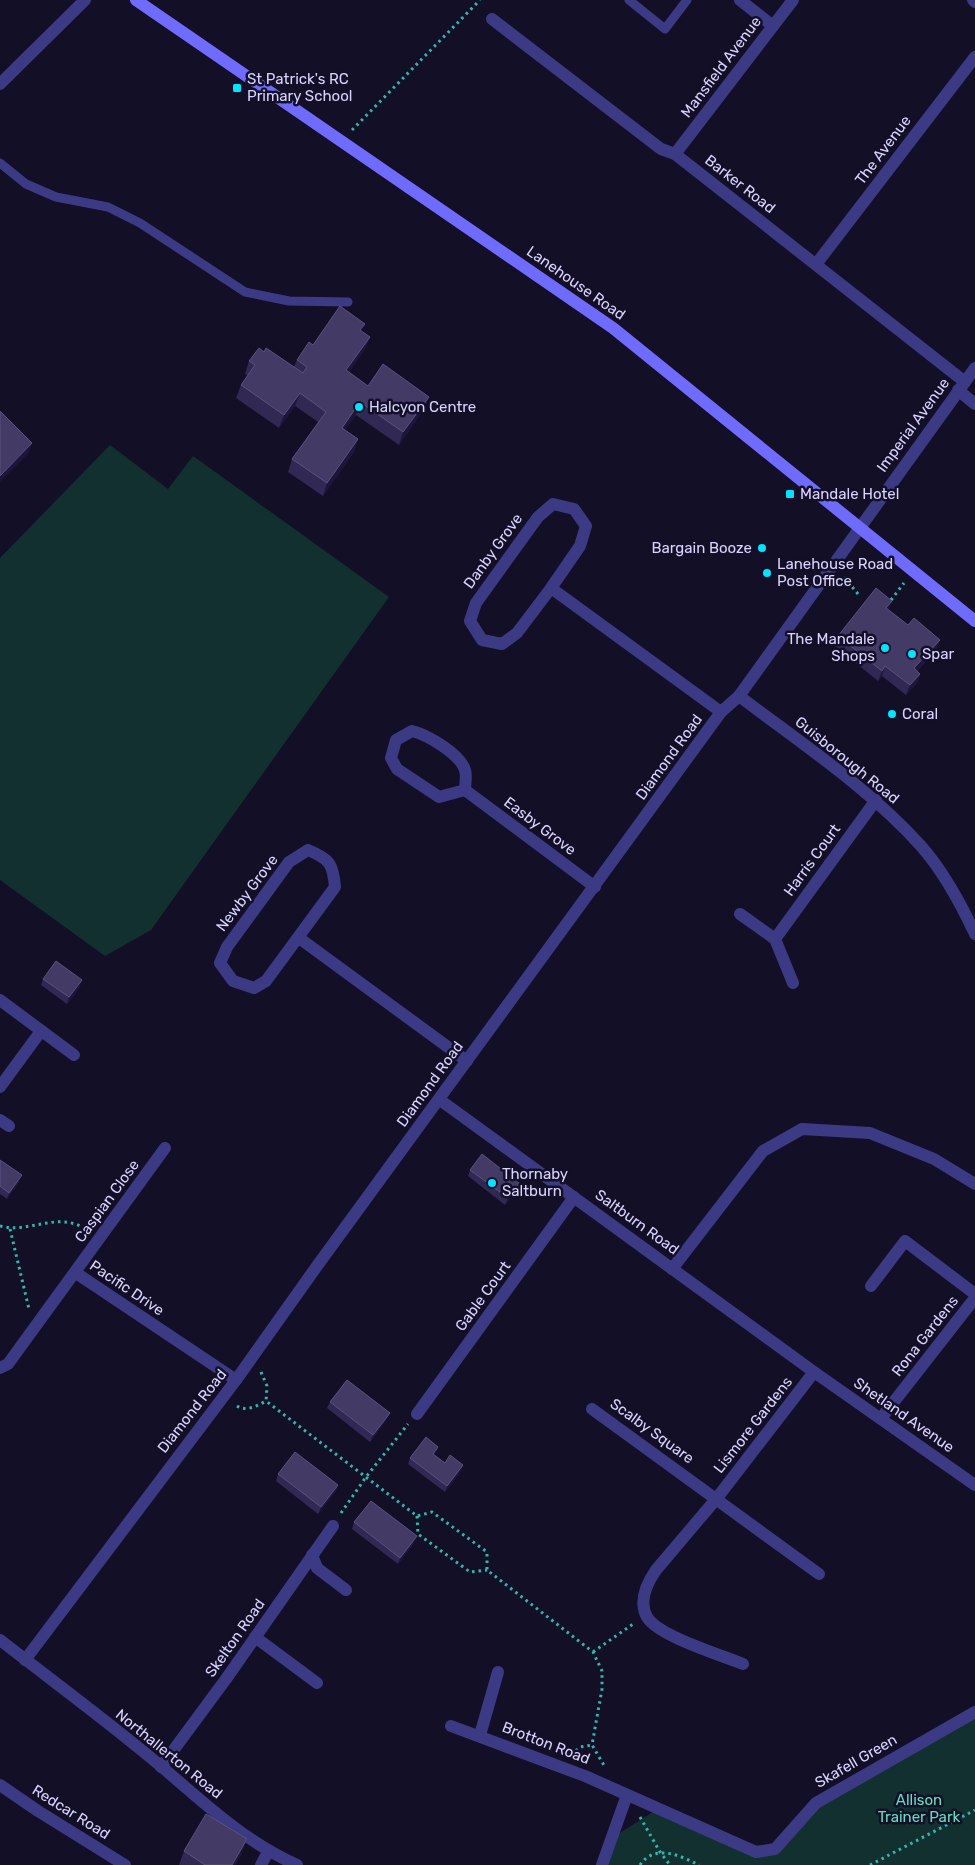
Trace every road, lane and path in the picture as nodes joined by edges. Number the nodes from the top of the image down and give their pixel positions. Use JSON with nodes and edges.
{"nodes":[{"id":1,"x":85,"y":0,"type":"edge"},
{"id":2,"x":136,"y":0,"type":"edge"},
{"id":3,"x":480,"y":0,"type":"edge"},
{"id":4,"x":629,"y":0,"type":"edge"},
{"id":5,"x":687,"y":0,"type":"edge"},
{"id":6,"x":740,"y":0,"type":"edge"},
{"id":7,"x":793,"y":0,"type":"edge"},
{"id":8,"x":492,"y":19,"type":"dead end"},
{"id":9,"x":773,"y":26,"type":"junction"},
{"id":10,"x":975,"y":56,"type":"edge"},
{"id":11,"x":0,"y":84,"type":"edge"},
{"id":12,"x":341,"y":141,"type":"junction"},
{"id":13,"x":675,"y":154,"type":"junction"},
{"id":14,"x":0,"y":163,"type":"edge"},
{"id":15,"x":817,"y":263,"type":"junction"},
{"id":16,"x":348,"y":302,"type":"dead end"},
{"id":17,"x":975,"y":368,"type":"edge"},
{"id":18,"x":961,"y":386,"type":"junction"},
{"id":19,"x":975,"y":404,"type":"edge"},
{"id":20,"x":859,"y":526,"type":"junction"},
{"id":21,"x":914,"y":571,"type":"junction"},
{"id":22,"x":551,"y":588,"type":"junction"},
{"id":23,"x":891,"y":600,"type":"edge"},
{"id":24,"x":975,"y":621,"type":"edge"},
{"id":25,"x":738,"y":696,"type":"junction"},
{"id":26,"x":721,"y":712,"type":"junction"},
{"id":27,"x":465,"y":790,"type":"junction"},
{"id":28,"x":876,"y":800,"type":"junction"},
{"id":29,"x":595,"y":887,"type":"junction"},
{"id":30,"x":740,"y":914,"type":"dead end"},
{"id":31,"x":975,"y":934,"type":"edge"},
{"id":32,"x":299,"y":938,"type":"junction"},
{"id":33,"x":775,"y":939,"type":"junction"},
{"id":34,"x":793,"y":983,"type":"dead end"},
{"id":35,"x":0,"y":1000,"type":"edge"},
{"id":36,"x":41,"y":1031,"type":"junction"},
{"id":37,"x":74,"y":1055,"type":"dead end"},
{"id":38,"x":467,"y":1061,"type":"junction"},
{"id":39,"x":0,"y":1087,"type":"edge"},
{"id":40,"x":440,"y":1100,"type":"junction"},
{"id":41,"x":165,"y":1148,"type":"dead end"},
{"id":42,"x":975,"y":1184,"type":"edge"},
{"id":43,"x":574,"y":1197,"type":"junction"},
{"id":44,"x":0,"y":1226,"type":"edge"},
{"id":45,"x":10,"y":1229,"type":"junction"},
{"id":46,"x":100,"y":1239,"type":"junction"},
{"id":47,"x":672,"y":1268,"type":"junction"},
{"id":48,"x":76,"y":1273,"type":"junction"},
{"id":49,"x":871,"y":1286,"type":"dead end"},
{"id":50,"x":975,"y":1294,"type":"edge"},
{"id":51,"x":975,"y":1298,"type":"edge"},
{"id":52,"x":34,"y":1330,"type":"junction"},
{"id":53,"x":250,"y":1362,"type":"junction"},
{"id":54,"x":0,"y":1368,"type":"edge"},
{"id":55,"x":814,"y":1372,"type":"junction"},
{"id":56,"x":236,"y":1380,"type":"junction"},
{"id":57,"x":224,"y":1397,"type":"junction"},
{"id":58,"x":266,"y":1401,"type":"junction"},
{"id":59,"x":592,"y":1409,"type":"dead end"},
{"id":60,"x":416,"y":1414,"type":"joint"},
{"id":61,"x":882,"y":1418,"type":"junction"},
{"id":62,"x":366,"y":1477,"type":"junction"},
{"id":63,"x":975,"y":1485,"type":"edge"},
{"id":64,"x":717,"y":1498,"type":"junction"},
{"id":65,"x":416,"y":1516,"type":"junction"},
{"id":66,"x":333,"y":1526,"type":"joint"},
{"id":67,"x":312,"y":1555,"type":"junction"},
{"id":68,"x":487,"y":1570,"type":"junction"},
{"id":69,"x":819,"y":1574,"type":"dead end"},
{"id":70,"x":346,"y":1590,"type":"dead end"},
{"id":71,"x":646,"y":1616,"type":"junction"},
{"id":72,"x":255,"y":1637,"type":"junction"},
{"id":73,"x":0,"y":1640,"type":"edge"},
{"id":74,"x":593,"y":1652,"type":"junction"},
{"id":75,"x":25,"y":1660,"type":"junction"},
{"id":76,"x":743,"y":1664,"type":"dead end"},
{"id":77,"x":498,"y":1672,"type":"dead end"},
{"id":78,"x":317,"y":1683,"type":"dead end"},
{"id":79,"x":975,"y":1712,"type":"edge"},
{"id":80,"x":451,"y":1726,"type":"dead end"},
{"id":81,"x":480,"y":1735,"type":"junction"},
{"id":82,"x":161,"y":1767,"type":"junction"},
{"id":83,"x":0,"y":1785,"type":"edge"},
{"id":84,"x":605,"y":1785,"type":"junction"},
{"id":85,"x":627,"y":1795,"type":"junction"},
{"id":86,"x":975,"y":1810,"type":"edge"},
{"id":87,"x":268,"y":1852,"type":"junction"},
{"id":88,"x":660,"y":1852,"type":"junction"},
{"id":89,"x":125,"y":1865,"type":"edge"},
{"id":90,"x":261,"y":1865,"type":"edge"},
{"id":91,"x":297,"y":1865,"type":"edge"},
{"id":92,"x":602,"y":1865,"type":"edge"},
{"id":93,"x":640,"y":1865,"type":"edge"},
{"id":94,"x":670,"y":1865,"type":"edge"},
{"id":95,"x":699,"y":1865,"type":"edge"},
{"id":96,"x":870,"y":1865,"type":"edge"}],
"edges":[{"from":1,"to":11,"type":"street"},
{"from":2,"to":12,"type":"street","name":"Lanehouse Road"},
{"from":3,"to":12,"type":"path"},
{"from":4,"to":5,"type":"lane"},
{"from":6,"to":9,"type":"street"},
{"from":7,"to":9,"type":"street","name":"Mansfield Avenue"},
{"from":8,"to":13,"type":"street","name":"Barker Road"},
{"from":9,"to":13,"type":"street","name":"Mansfield Avenue"},
{"from":10,"to":15,"type":"street","name":"The Avenue"},
{"from":12,"to":20,"type":"street","name":"Lanehouse Road"},
{"from":13,"to":15,"type":"street","name":"Barker Road"},
{"from":14,"to":16,"type":"lane"},
{"from":15,"to":18,"type":"street","name":"Barker Road"},
{"from":17,"to":18,"type":"street","name":"Imperial Avenue"},
{"from":18,"to":19,"type":"street","name":"Barker Road"},
{"from":18,"to":20,"type":"street","name":"Imperial Avenue"},
{"from":20,"to":21,"type":"street","name":"Lanehouse Road"},
{"from":20,"to":25,"type":"street","name":"Diamond Road"},
{"from":21,"to":23,"type":"path"},
{"from":21,"to":24,"type":"street","name":"Lanehouse Road"},
{"from":22,"to":22,"type":"street","name":"Danby Grove"},
{"from":22,"to":26,"type":"street"},
{"from":25,"to":26,"type":"street","name":"Diamond Road"},
{"from":25,"to":28,"type":"street","name":"Guisborough Road"},
{"from":26,"to":29,"type":"street","name":"Diamond Road"},
{"from":27,"to":27,"type":"street"},
{"from":27,"to":29,"type":"street","name":"Easby Grove"},
{"from":28,"to":31,"type":"street","name":"Guisborough Road"},
{"from":28,"to":33,"type":"street","name":"Harris Court"},
{"from":29,"to":38,"type":"street","name":"Diamond Road"},
{"from":30,"to":33,"type":"street"},
{"from":32,"to":32,"type":"street","name":"Newby Grove"},
{"from":32,"to":38,"type":"street"},
{"from":33,"to":34,"type":"street"},
{"from":35,"to":36,"type":"street"},
{"from":36,"to":37,"type":"street"},
{"from":36,"to":39,"type":"street"},
{"from":38,"to":40,"type":"street","name":"Diamond Road"},
{"from":40,"to":43,"type":"street","name":"Saltburn Road"},
{"from":40,"to":53,"type":"street","name":"Diamond Road"},
{"from":41,"to":46,"type":"street","name":"Caspian Close"},
{"from":42,"to":47,"type":"street"},
{"from":43,"to":47,"type":"street","name":"Saltburn Road"},
{"from":43,"to":60,"type":"street","name":"Gable Court"},
{"from":44,"to":45,"type":"path"},
{"from":45,"to":46,"type":"path"},
{"from":45,"to":52,"type":"path"},
{"from":46,"to":48,"type":"street","name":"Caspian Close"},
{"from":47,"to":55,"type":"street","name":"Saltburn Road"},
{"from":48,"to":52,"type":"street","name":"Pacific Drive"},
{"from":48,"to":56,"type":"street","name":"Pacific Drive"},
{"from":49,"to":50,"type":"street"},
{"from":51,"to":61,"type":"street","name":"Rona Gardens"},
{"from":52,"to":54,"type":"street","name":"Pacific Drive"},
{"from":53,"to":56,"type":"street","name":"Diamond Road"},
{"from":53,"to":58,"type":"path"},
{"from":55,"to":61,"type":"street","name":"Shetland Avenue"},
{"from":55,"to":64,"type":"street","name":"Lismore Gardens"},
{"from":56,"to":57,"type":"street","name":"Diamond Road"},
{"from":57,"to":58,"type":"path"},
{"from":57,"to":75,"type":"street","name":"Diamond Road"},
{"from":58,"to":62,"type":"path"},
{"from":59,"to":64,"type":"street","name":"Scalby Square"},
{"from":60,"to":62,"type":"path"},
{"from":61,"to":63,"type":"street","name":"Shetland Avenue"},
{"from":62,"to":65,"type":"path"},
{"from":62,"to":66,"type":"path"},
{"from":64,"to":69,"type":"street","name":"Scalby Square"},
{"from":64,"to":71,"type":"street"},
{"from":65,"to":68,"type":"path"},
{"from":65,"to":68,"type":"path"},
{"from":66,"to":67,"type":"street","name":"Skelton Road"},
{"from":67,"to":70,"type":"street"},
{"from":67,"to":72,"type":"street","name":"Skelton Road"},
{"from":68,"to":74,"type":"path"},
{"from":71,"to":74,"type":"path"},
{"from":71,"to":76,"type":"street"},
{"from":72,"to":78,"type":"street"},
{"from":72,"to":82,"type":"street","name":"Skelton Road"},
{"from":73,"to":75,"type":"street"},
{"from":74,"to":84,"type":"path"},
{"from":75,"to":82,"type":"street","name":"Northallerton Road"},
{"from":77,"to":81,"type":"street"},
{"from":79,"to":85,"type":"street","name":"Skafell Green"},
{"from":80,"to":81,"type":"street","name":"Brotton Road"},
{"from":81,"to":84,"type":"street","name":"Brotton Road"},
{"from":82,"to":87,"type":"street","name":"Northallerton Road"},
{"from":83,"to":89,"type":"street","name":"Redcar Road"},
{"from":84,"to":85,"type":"street","name":"Brotton Road"},
{"from":85,"to":88,"type":"path"},
{"from":85,"to":92,"type":"street"},
{"from":86,"to":96,"type":"path"},
{"from":87,"to":90,"type":"street"},
{"from":87,"to":91,"type":"street","name":"Northallerton Road"},
{"from":88,"to":93,"type":"path"},
{"from":88,"to":94,"type":"path"},
{"from":88,"to":95,"type":"path"}]}
